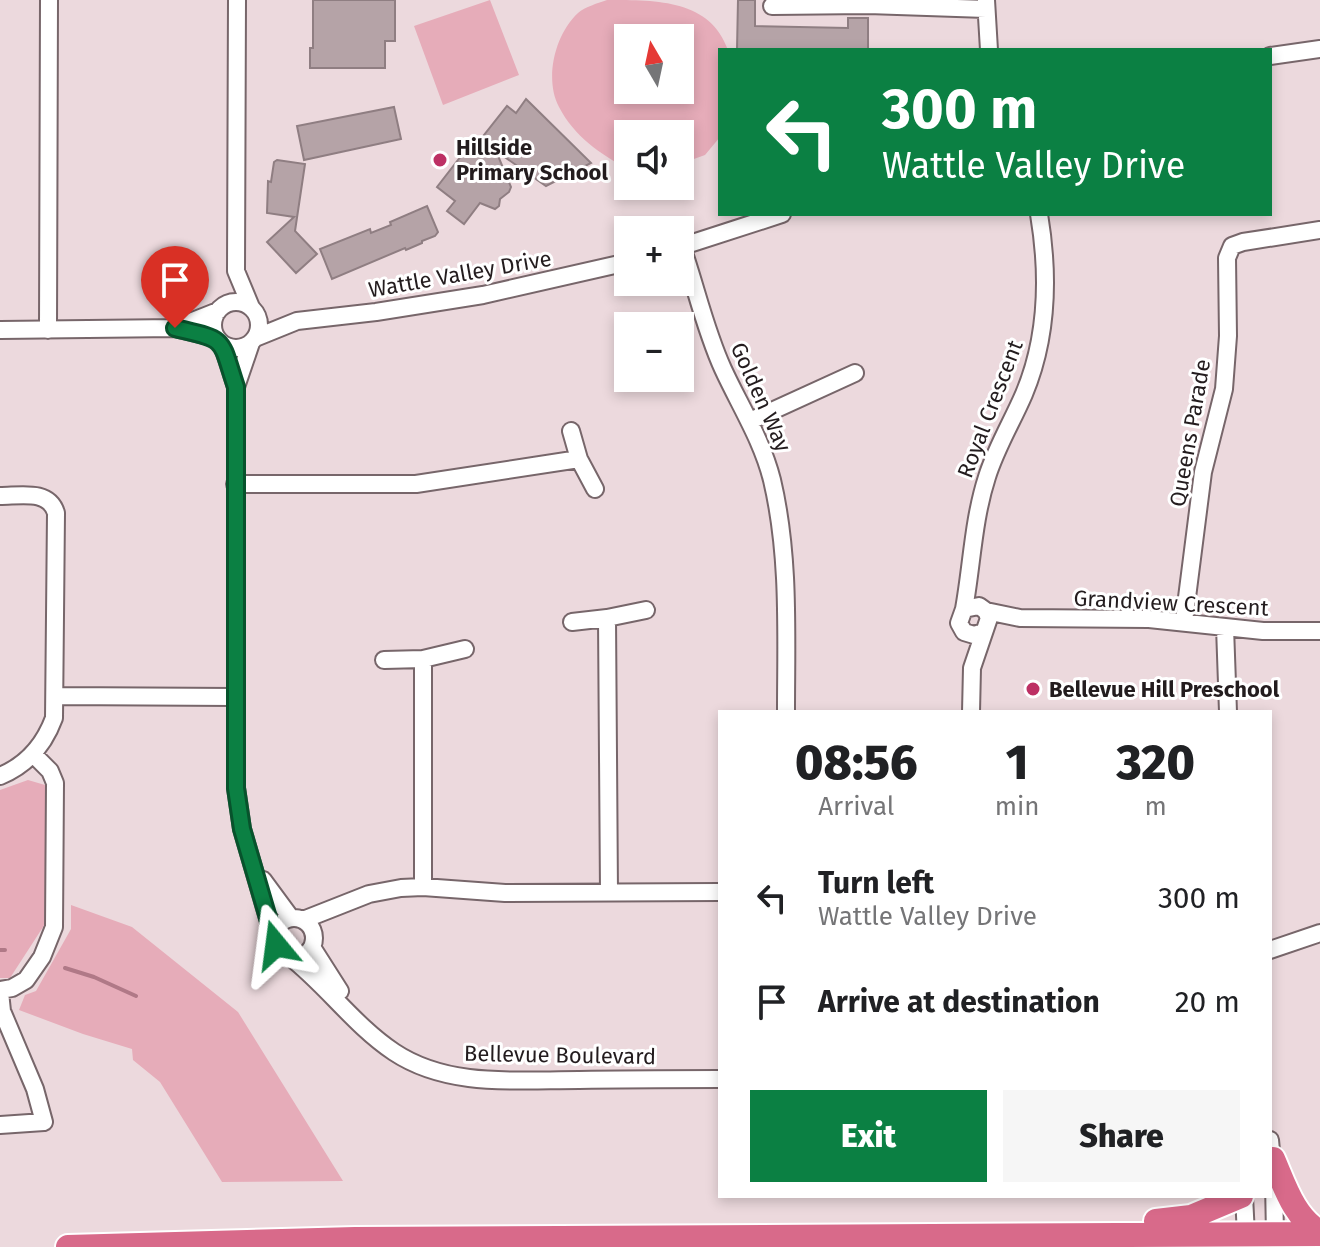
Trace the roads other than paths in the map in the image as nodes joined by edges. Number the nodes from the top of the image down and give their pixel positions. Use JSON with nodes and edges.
{"nodes":[{"id":1,"x":49,"y":0,"type":"edge"},
{"id":2,"x":237,"y":0,"type":"edge"},
{"id":3,"x":986,"y":4,"type":"edge"},
{"id":4,"x":772,"y":6,"type":"dead end"},
{"id":5,"x":989,"y":48,"type":"edge"},
{"id":6,"x":1320,"y":49,"type":"edge"},
{"id":7,"x":1272,"y":56,"type":"edge"},
{"id":8,"x":776,"y":216,"type":"edge"},
{"id":9,"x":1039,"y":216,"type":"edge"},
{"id":10,"x":1320,"y":230,"type":"edge"},
{"id":11,"x":694,"y":243,"type":"edge"},
{"id":12,"x":614,"y":265,"type":"edge"},
{"id":13,"x":236,"y":271,"type":"junction"},
{"id":14,"x":694,"y":284,"type":"edge"},
{"id":15,"x":220,"y":309,"type":"junction"},
{"id":16,"x":253,"y":310,"type":"junction"},
{"id":17,"x":297,"y":321,"type":"junction"},
{"id":18,"x":175,"y":328,"type":"junction"},
{"id":19,"x":0,"y":330,"type":"edge"},
{"id":20,"x":48,"y":330,"type":"junction"},
{"id":21,"x":253,"y":340,"type":"junction"},
{"id":22,"x":219,"y":341,"type":"junction"},
{"id":23,"x":855,"y":373,"type":"dead end"},
{"id":24,"x":236,"y":387,"type":"junction"},
{"id":25,"x":750,"y":421,"type":"junction"},
{"id":26,"x":571,"y":431,"type":"dead end"},
{"id":27,"x":579,"y":459,"type":"junction"},
{"id":28,"x":235,"y":484,"type":"junction"},
{"id":29,"x":595,"y":489,"type":"dead end"},
{"id":30,"x":0,"y":496,"type":"edge"},
{"id":31,"x":971,"y":571,"type":"junction"},
{"id":32,"x":964,"y":609,"type":"junction"},
{"id":33,"x":646,"y":610,"type":"dead end"},
{"id":34,"x":607,"y":618,"type":"junction"},
{"id":35,"x":985,"y":620,"type":"junction"},
{"id":36,"x":1184,"y":621,"type":"junction"},
{"id":37,"x":572,"y":622,"type":"dead end"},
{"id":38,"x":1225,"y":627,"type":"junction"},
{"id":39,"x":1320,"y":631,"type":"edge"},
{"id":40,"x":964,"y":632,"type":"junction"},
{"id":41,"x":465,"y":649,"type":"dead end"},
{"id":42,"x":423,"y":659,"type":"junction"},
{"id":43,"x":384,"y":660,"type":"dead end"},
{"id":44,"x":972,"y":668,"type":"junction"},
{"id":45,"x":55,"y":696,"type":"junction"},
{"id":46,"x":235,"y":697,"type":"junction"},
{"id":47,"x":786,"y":710,"type":"edge"},
{"id":48,"x":971,"y":710,"type":"edge"},
{"id":49,"x":1228,"y":710,"type":"edge"},
{"id":50,"x":33,"y":754,"type":"junction"},
{"id":51,"x":0,"y":776,"type":"edge"},
{"id":52,"x":249,"y":854,"type":"junction"},
{"id":53,"x":423,"y":887,"type":"junction"},
{"id":54,"x":718,"y":892,"type":"edge"},
{"id":55,"x":609,"y":893,"type":"junction"},
{"id":56,"x":344,"y":904,"type":"junction"},
{"id":57,"x":297,"y":919,"type":"junction"},
{"id":58,"x":1320,"y":933,"type":"edge"},
{"id":59,"x":274,"y":939,"type":"junction"},
{"id":60,"x":313,"y":941,"type":"junction"},
{"id":61,"x":1272,"y":949,"type":"edge"},
{"id":62,"x":290,"y":957,"type":"junction"},
{"id":63,"x":0,"y":991,"type":"edge"},
{"id":64,"x":366,"y":1028,"type":"junction"},
{"id":65,"x":718,"y":1079,"type":"edge"},
{"id":66,"x":0,"y":1125,"type":"edge"},
{"id":67,"x":1272,"y":1151,"type":"edge"},
{"id":68,"x":1272,"y":1172,"type":"edge"},
{"id":69,"x":1238,"y":1198,"type":"edge"},
{"id":70,"x":1242,"y":1198,"type":"edge"},
{"id":71,"x":1320,"y":1233,"type":"edge"},
{"id":72,"x":983,"y":1235,"type":"junction"},
{"id":73,"x":1246,"y":1241,"type":"edge"},
{"id":74,"x":1275,"y":1241,"type":"edge"},
{"id":75,"x":68,"y":1247,"type":"edge"}],
"edges":[{"from":1,"to":20,"type":"street"},
{"from":2,"to":13,"type":"street"},
{"from":3,"to":4,"type":"street"},
{"from":3,"to":5,"type":"street"},
{"from":6,"to":7,"type":"street"},
{"from":8,"to":11,"type":"street"},
{"from":9,"to":31,"type":"street","name":"Royal Crescent"},
{"from":10,"to":36,"type":"street","name":"Queens Parade"},
{"from":12,"to":17,"type":"street","name":"Wattle Valley Drive"},
{"from":13,"to":15,"type":"street"},
{"from":13,"to":16,"type":"street"},
{"from":14,"to":25,"type":"street","name":"Golden Way"},
{"from":15,"to":16,"type":"street"},
{"from":15,"to":18,"type":"street"},
{"from":15,"to":22,"type":"street"},
{"from":16,"to":17,"type":"street","name":"Wattle Valley Drive"},
{"from":16,"to":21,"type":"street"},
{"from":17,"to":21,"type":"street","name":"Wattle Valley Drive"},
{"from":18,"to":20,"type":"street"},
{"from":18,"to":22,"type":"street"},
{"from":19,"to":20,"type":"street"},
{"from":21,"to":22,"type":"street"},
{"from":21,"to":24,"type":"street"},
{"from":22,"to":24,"type":"street"},
{"from":23,"to":25,"type":"street"},
{"from":24,"to":28,"type":"street"},
{"from":25,"to":47,"type":"street","name":"Golden Way"},
{"from":26,"to":27,"type":"street"},
{"from":27,"to":28,"type":"street"},
{"from":27,"to":29,"type":"street"},
{"from":28,"to":46,"type":"street"},
{"from":30,"to":45,"type":"street"},
{"from":31,"to":32,"type":"street","name":"Royal Crescent"},
{"from":31,"to":35,"type":"street","name":"Royal Crescent"},
{"from":32,"to":35,"type":"street"},
{"from":32,"to":40,"type":"street"},
{"from":33,"to":34,"type":"street"},
{"from":34,"to":37,"type":"street"},
{"from":34,"to":55,"type":"street"},
{"from":35,"to":36,"type":"street","name":"Grandview Crescent"},
{"from":35,"to":40,"type":"street"},
{"from":35,"to":44,"type":"street"},
{"from":36,"to":38,"type":"street","name":"Grandview Crescent"},
{"from":38,"to":39,"type":"street","name":"Grandview Crescent"},
{"from":38,"to":49,"type":"street"},
{"from":40,"to":44,"type":"street"},
{"from":41,"to":42,"type":"street"},
{"from":42,"to":43,"type":"street"},
{"from":42,"to":53,"type":"street"},
{"from":44,"to":48,"type":"street"},
{"from":45,"to":46,"type":"street"},
{"from":45,"to":50,"type":"street"},
{"from":46,"to":52,"type":"street"},
{"from":50,"to":51,"type":"street"},
{"from":50,"to":63,"type":"street"},
{"from":52,"to":57,"type":"street"},
{"from":52,"to":59,"type":"street"},
{"from":53,"to":55,"type":"street"},
{"from":53,"to":56,"type":"street"},
{"from":54,"to":55,"type":"street"},
{"from":56,"to":57,"type":"street"},
{"from":56,"to":60,"type":"street"},
{"from":57,"to":59,"type":"street"},
{"from":57,"to":60,"type":"street"},
{"from":58,"to":61,"type":"street"},
{"from":59,"to":62,"type":"street"},
{"from":60,"to":62,"type":"street"},
{"from":60,"to":64,"type":"street","name":"Bellevue Boulevard"},
{"from":62,"to":64,"type":"street","name":"Bellevue Boulevard"},
{"from":63,"to":66,"type":"street"},
{"from":64,"to":65,"type":"street","name":"Bellevue Boulevard"},
{"from":67,"to":71,"type":"highway"},
{"from":68,"to":74,"type":"street"},
{"from":69,"to":72,"type":"highway"},
{"from":70,"to":73,"type":"street"},
{"from":71,"to":74,"type":"highway"},
{"from":72,"to":73,"type":"highway"},
{"from":72,"to":75,"type":"highway"},
{"from":73,"to":74,"type":"highway"}]}
